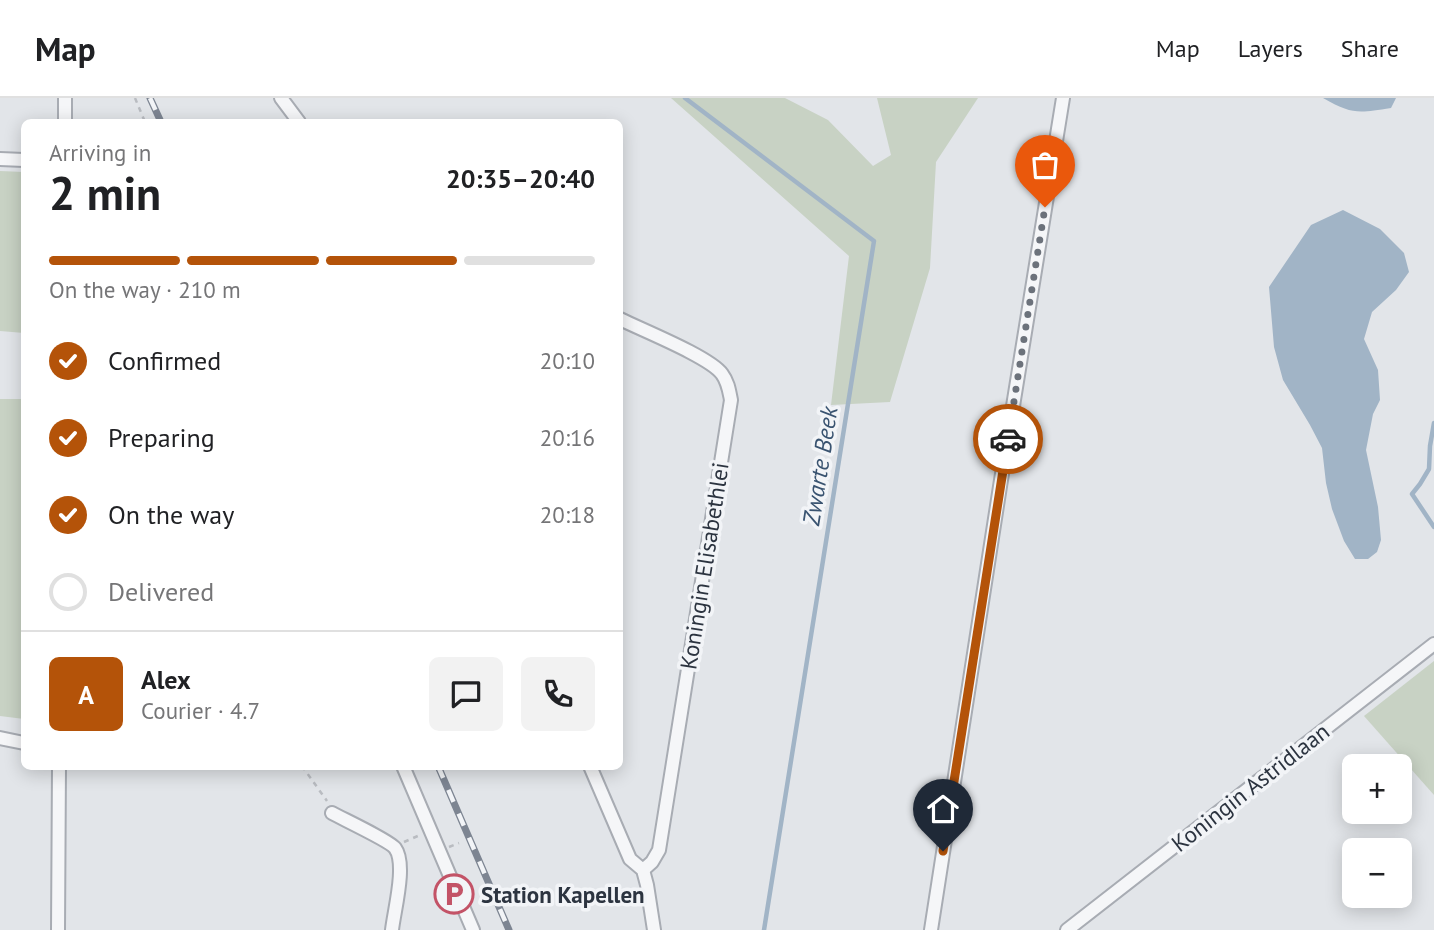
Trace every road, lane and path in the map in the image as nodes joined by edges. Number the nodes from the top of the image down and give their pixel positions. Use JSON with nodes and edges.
{"nodes":[{"id":1,"x":65,"y":98,"type":"edge"},
{"id":2,"x":135,"y":98,"type":"edge"},
{"id":3,"x":281,"y":98,"type":"edge"},
{"id":4,"x":1063,"y":98,"type":"edge"},
{"id":5,"x":65,"y":119,"type":"edge"},
{"id":6,"x":144,"y":119,"type":"edge"},
{"id":7,"x":297,"y":119,"type":"edge"},
{"id":8,"x":0,"y":159,"type":"edge"},
{"id":9,"x":21,"y":160,"type":"edge"},
{"id":10,"x":623,"y":320,"type":"edge"},
{"id":11,"x":1434,"y":645,"type":"edge"},
{"id":12,"x":0,"y":738,"type":"edge"},
{"id":13,"x":21,"y":742,"type":"edge"},
{"id":14,"x":59,"y":770,"type":"edge"},
{"id":15,"x":305,"y":770,"type":"edge"},
{"id":16,"x":405,"y":770,"type":"edge"},
{"id":17,"x":592,"y":770,"type":"edge"},
{"id":18,"x":332,"y":813,"type":"joint"},
{"id":19,"x":431,"y":831,"type":"junction"},
{"id":20,"x":459,"y":843,"type":"dead end"},
{"id":21,"x":453,"y":845,"type":"dead end"},
{"id":22,"x":395,"y":846,"type":"junction"},
{"id":23,"x":643,"y":870,"type":"junction"},
{"id":24,"x":58,"y":930,"type":"edge"},
{"id":25,"x":392,"y":930,"type":"edge"},
{"id":26,"x":473,"y":930,"type":"edge"},
{"id":27,"x":654,"y":930,"type":"edge"},
{"id":28,"x":931,"y":930,"type":"edge"},
{"id":29,"x":1067,"y":930,"type":"edge"}],
"edges":[{"from":1,"to":5,"type":"street"},
{"from":2,"to":6,"type":"path"},
{"from":3,"to":7,"type":"street"},
{"from":4,"to":28,"type":"street"},
{"from":8,"to":9,"type":"street"},
{"from":10,"to":23,"type":"street","name":"Koningin Elisabethlei"},
{"from":11,"to":29,"type":"street","name":"Koningin Astridlaan"},
{"from":12,"to":13,"type":"street"},
{"from":14,"to":24,"type":"street"},
{"from":15,"to":18,"type":"path"},
{"from":16,"to":19,"type":"street"},
{"from":17,"to":23,"type":"street"},
{"from":18,"to":22,"type":"street"},
{"from":19,"to":22,"type":"path"},
{"from":19,"to":26,"type":"street"},
{"from":20,"to":21,"type":"path"},
{"from":22,"to":25,"type":"street"},
{"from":23,"to":27,"type":"street"}]}
